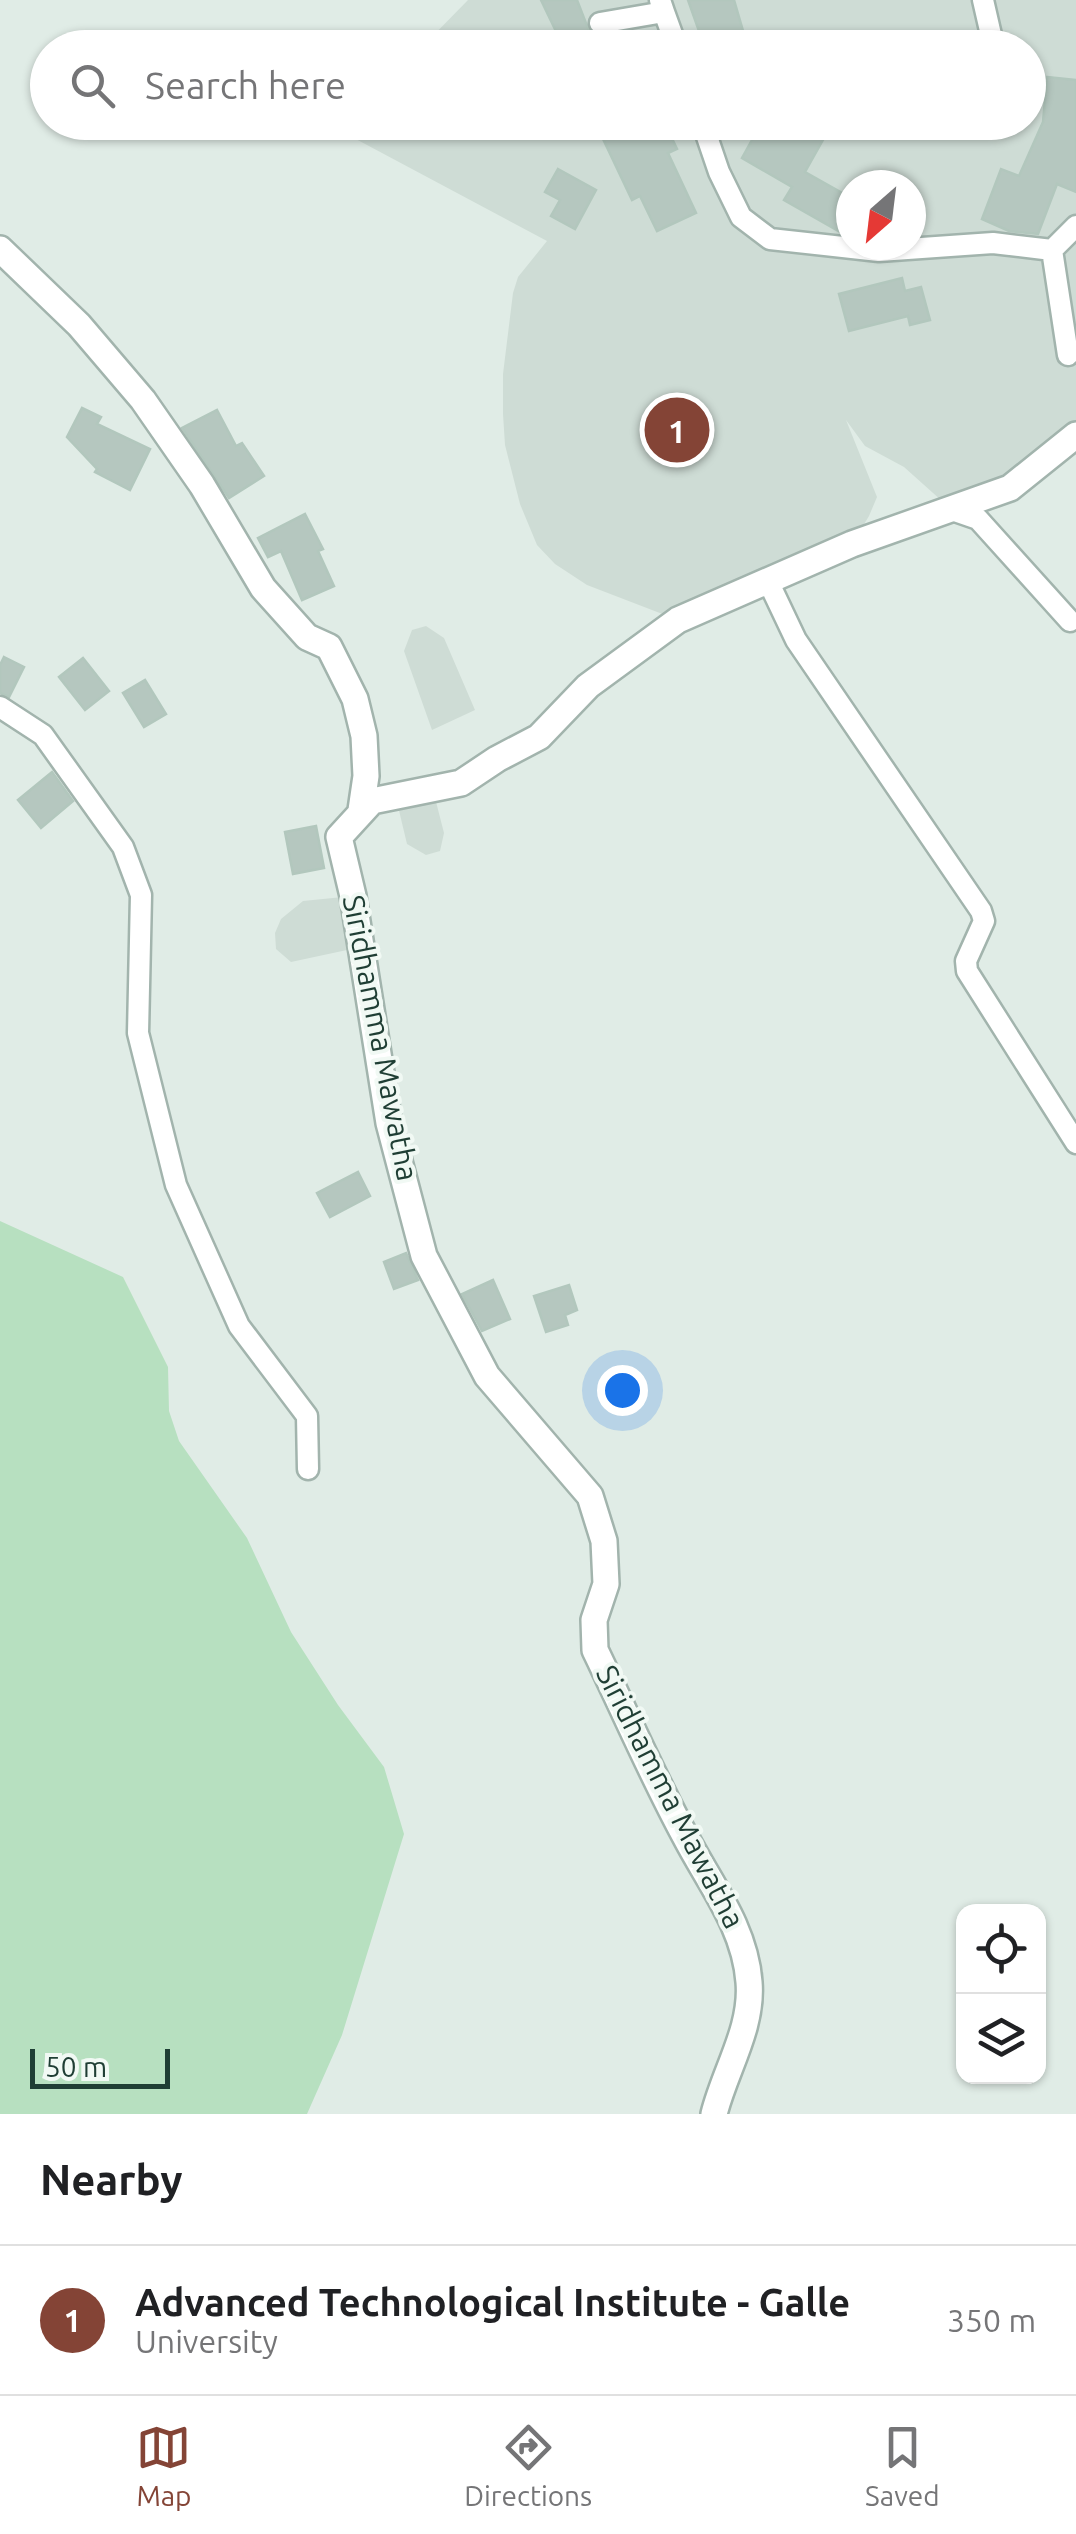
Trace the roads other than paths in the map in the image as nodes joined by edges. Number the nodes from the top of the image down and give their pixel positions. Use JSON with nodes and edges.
{"nodes":[{"id":1,"x":983,"y":0,"type":"edge"},
{"id":2,"x":662,"y":6,"type":"edge"},
{"id":3,"x":600,"y":23,"type":"dead end"},
{"id":4,"x":671,"y":30,"type":"edge"},
{"id":5,"x":990,"y":30,"type":"edge"},
{"id":6,"x":708,"y":140,"type":"edge"},
{"id":7,"x":1076,"y":226,"type":"edge"},
{"id":8,"x":0,"y":249,"type":"edge"},
{"id":9,"x":1052,"y":250,"type":"junction"},
{"id":10,"x":1068,"y":355,"type":"dead end"},
{"id":11,"x":1076,"y":435,"type":"edge"},
{"id":12,"x":952,"y":510,"type":"junction"},
{"id":13,"x":768,"y":581,"type":"junction"},
{"id":14,"x":1070,"y":622,"type":"dead end"},
{"id":15,"x":0,"y":707,"type":"edge"},
{"id":16,"x":361,"y":810,"type":"junction"},
{"id":17,"x":1076,"y":1143,"type":"edge"},
{"id":18,"x":308,"y":1469,"type":"dead end"},
{"id":19,"x":714,"y":2114,"type":"edge"}],
"edges":[{"from":1,"to":5,"type":"street"},
{"from":2,"to":3,"type":"street"},
{"from":2,"to":4,"type":"street"},
{"from":6,"to":9,"type":"street"},
{"from":7,"to":9,"type":"street"},
{"from":8,"to":16,"type":"street","name":"Siridhamma Mawatha"},
{"from":9,"to":10,"type":"street"},
{"from":11,"to":12,"type":"street"},
{"from":12,"to":13,"type":"street"},
{"from":12,"to":14,"type":"street"},
{"from":13,"to":16,"type":"street"},
{"from":13,"to":17,"type":"street"},
{"from":15,"to":18,"type":"street"},
{"from":16,"to":19,"type":"street","name":"Siridhamma Mawatha"}]}
